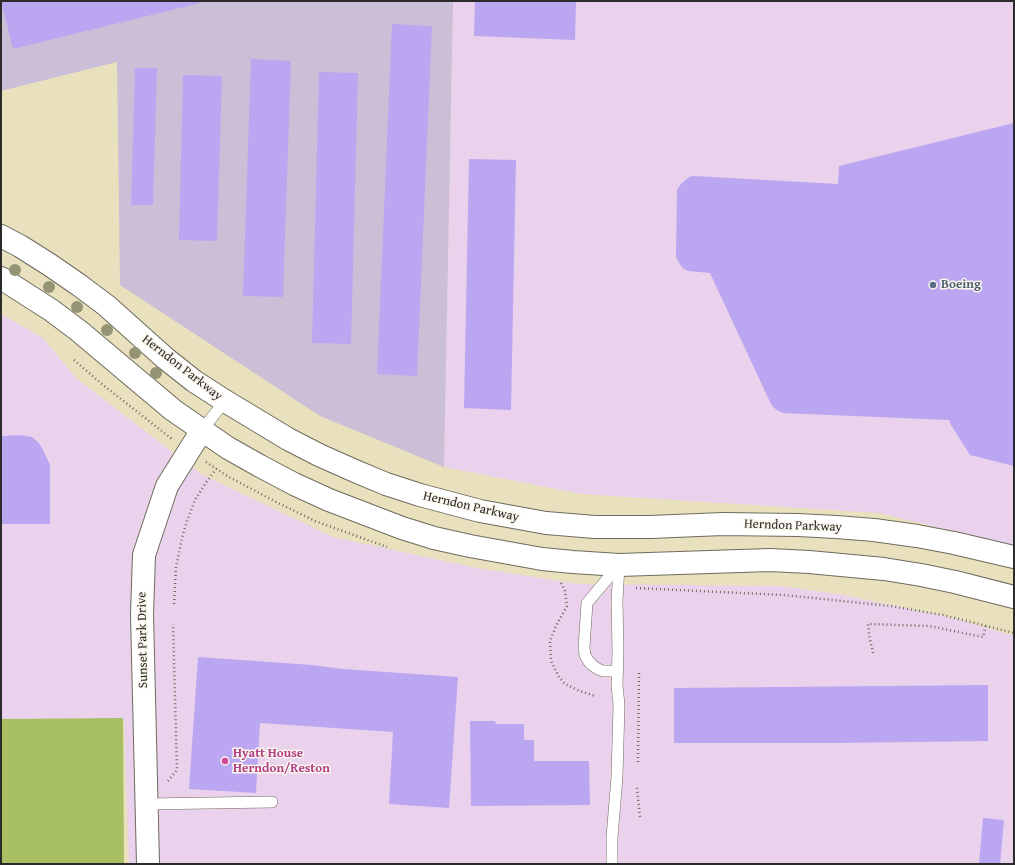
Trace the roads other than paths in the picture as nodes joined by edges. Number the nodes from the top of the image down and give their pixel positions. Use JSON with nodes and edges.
{"nodes":[{"id":1,"x":1,"y":236,"type":"edge"},
{"id":2,"x":1,"y":278,"type":"edge"},
{"id":3,"x":225,"y":402,"type":"junction"},
{"id":4,"x":202,"y":430,"type":"junction"},
{"id":5,"x":1014,"y":557,"type":"edge"},
{"id":6,"x":619,"y":565,"type":"junction"},
{"id":7,"x":1014,"y":597,"type":"edge"},
{"id":8,"x":617,"y":671,"type":"junction"},
{"id":9,"x":272,"y":802,"type":"dead end"},
{"id":10,"x":147,"y":804,"type":"junction"},
{"id":11,"x":148,"y":864,"type":"edge"},
{"id":12,"x":612,"y":864,"type":"edge"}],
"edges":[{"from":1,"to":3,"type":"main road","name":"Herndon Parkway"},
{"from":2,"to":4,"type":"main road"},
{"from":3,"to":4,"type":"lane"},
{"from":3,"to":5,"type":"main road","name":"Herndon Parkway"},
{"from":4,"to":6,"type":"main road"},
{"from":4,"to":10,"type":"main road","name":"Sunset Park Drive"},
{"from":6,"to":7,"type":"main road"},
{"from":6,"to":8,"type":"lane"},
{"from":6,"to":8,"type":"lane"},
{"from":8,"to":12,"type":"lane"},
{"from":9,"to":10,"type":"lane"},
{"from":10,"to":11,"type":"main road","name":"Sunset Park Drive"}]}
